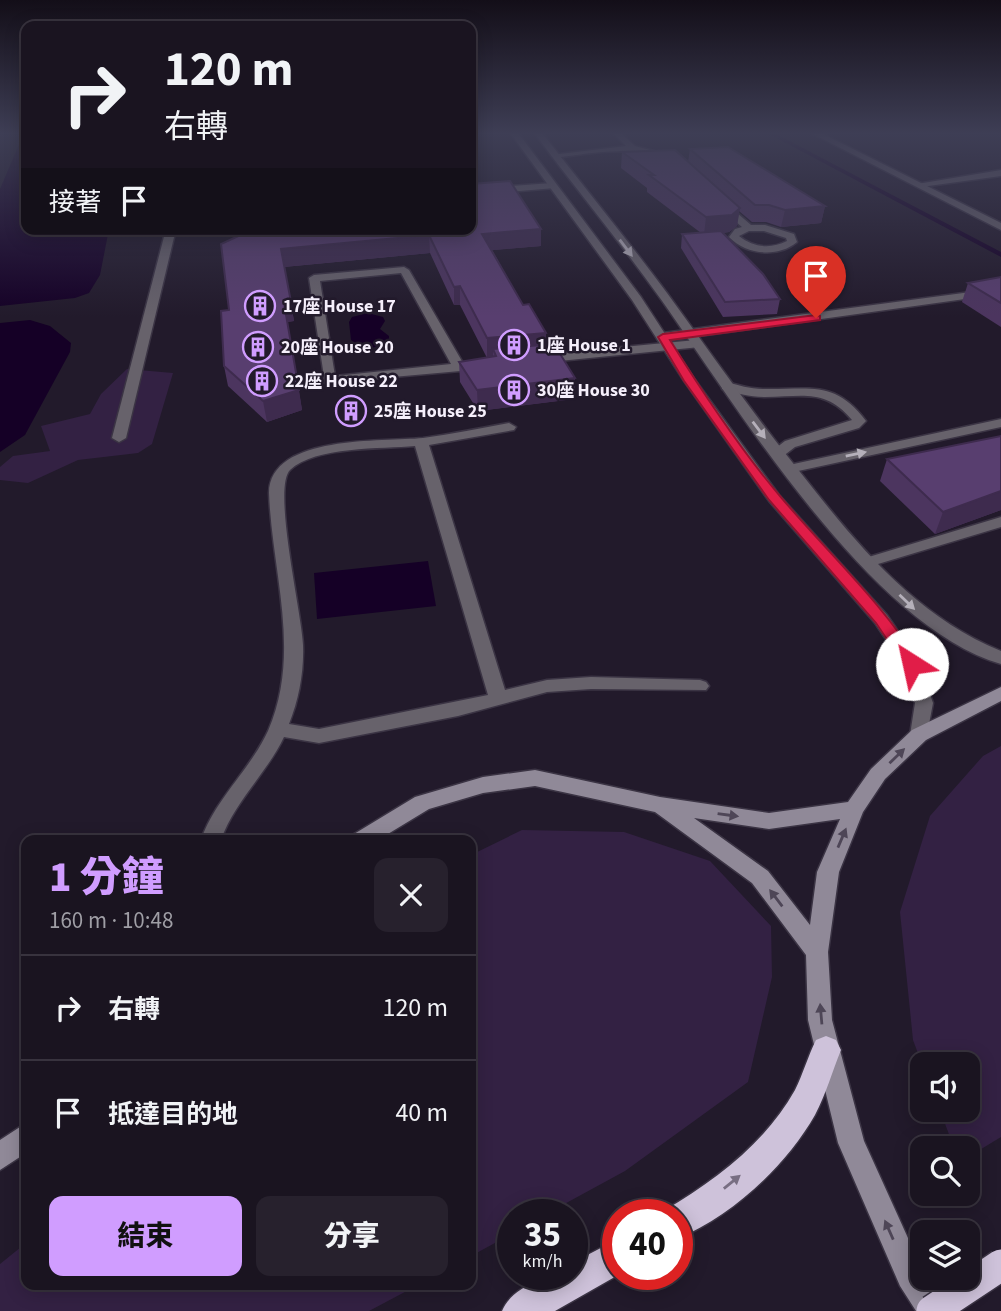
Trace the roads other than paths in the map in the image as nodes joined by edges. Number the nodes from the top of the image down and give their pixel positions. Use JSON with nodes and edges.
{"nodes":[{"id":1,"x":559,"y":195,"type":"edge"},
{"id":2,"x":585,"y":195,"type":"edge"},
{"id":3,"x":711,"y":195,"type":"edge"},
{"id":4,"x":942,"y":195,"type":"edge"},
{"id":5,"x":1001,"y":227,"type":"edge"},
{"id":6,"x":749,"y":228,"type":"junction"},
{"id":7,"x":170,"y":235,"type":"edge"},
{"id":8,"x":1001,"y":291,"type":"edge"},
{"id":9,"x":693,"y":339,"type":"junction"},
{"id":10,"x":665,"y":342,"type":"junction"},
{"id":11,"x":525,"y":361,"type":"edge"},
{"id":12,"x":499,"y":363,"type":"edge"},
{"id":13,"x":459,"y":367,"type":"junction"},
{"id":14,"x":726,"y":386,"type":"junction"},
{"id":15,"x":1001,"y":423,"type":"edge"},
{"id":16,"x":509,"y":427,"type":"dead end"},
{"id":17,"x":119,"y":438,"type":"dead end"},
{"id":18,"x":421,"y":442,"type":"junction"},
{"id":19,"x":777,"y":454,"type":"junction"},
{"id":20,"x":789,"y":469,"type":"junction"},
{"id":21,"x":1001,"y":522,"type":"edge"},
{"id":22,"x":868,"y":562,"type":"junction"},
{"id":23,"x":1001,"y":658,"type":"edge"},
{"id":24,"x":701,"y":686,"type":"dead end"},
{"id":25,"x":1001,"y":693,"type":"edge"},
{"id":26,"x":498,"y":699,"type":"junction"},
{"id":27,"x":278,"y":729,"type":"junction"},
{"id":28,"x":919,"y":735,"type":"junction"},
{"id":29,"x":660,"y":805,"type":"junction"},
{"id":30,"x":854,"y":809,"type":"junction"},
{"id":31,"x":212,"y":835,"type":"edge"},
{"id":32,"x":369,"y":835,"type":"edge"},
{"id":33,"x":817,"y":952,"type":"junction"},
{"id":34,"x":827,"y":1050,"type":"junction"},
{"id":35,"x":21,"y":1140,"type":"edge"},
{"id":36,"x":0,"y":1157,"type":"edge"},
{"id":37,"x":693,"y":1213,"type":"edge"},
{"id":38,"x":602,"y":1265,"type":"edge"},
{"id":39,"x":1001,"y":1265,"type":"edge"},
{"id":40,"x":520,"y":1311,"type":"edge"},
{"id":41,"x":932,"y":1311,"type":"edge"}],
"edges":[{"from":1,"to":10,"type":"street"},
{"from":2,"to":9,"type":"street","one_way":true},
{"from":3,"to":6,"type":"street"},
{"from":4,"to":5,"type":"street"},
{"from":6,"to":6,"type":"street"},
{"from":7,"to":17,"type":"street"},
{"from":8,"to":9,"type":"street"},
{"from":9,"to":10,"type":"street"},
{"from":9,"to":14,"type":"street"},
{"from":10,"to":11,"type":"street"},
{"from":10,"to":28,"type":"street"},
{"from":12,"to":13,"type":"street"},
{"from":13,"to":13,"type":"street"},
{"from":14,"to":19,"type":"street","one_way":true},
{"from":14,"to":19,"type":"street"},
{"from":20,"to":15,"type":"street","one_way":true},
{"from":16,"to":18,"type":"street"},
{"from":18,"to":26,"type":"street"},
{"from":18,"to":27,"type":"street"},
{"from":19,"to":20,"type":"street"},
{"from":20,"to":22,"type":"street"},
{"from":21,"to":22,"type":"street"},
{"from":22,"to":23,"type":"street","one_way":true},
{"from":24,"to":26,"type":"street"},
{"from":25,"to":28,"type":"main road"},
{"from":26,"to":27,"type":"street"},
{"from":27,"to":31,"type":"street"},
{"from":30,"to":28,"type":"main road","one_way":true},
{"from":29,"to":30,"type":"main road","one_way":true},
{"from":29,"to":32,"type":"main road"},
{"from":33,"to":29,"type":"main road","one_way":true},
{"from":33,"to":30,"type":"main road","one_way":true},
{"from":34,"to":33,"type":"main road","one_way":true},
{"from":37,"to":34,"type":"highway","one_way":true},
{"from":41,"to":34,"type":"main road","one_way":true},
{"from":35,"to":36,"type":"main road"},
{"from":38,"to":40,"type":"highway"},
{"from":39,"to":41,"type":"highway","bridge":true}]}
